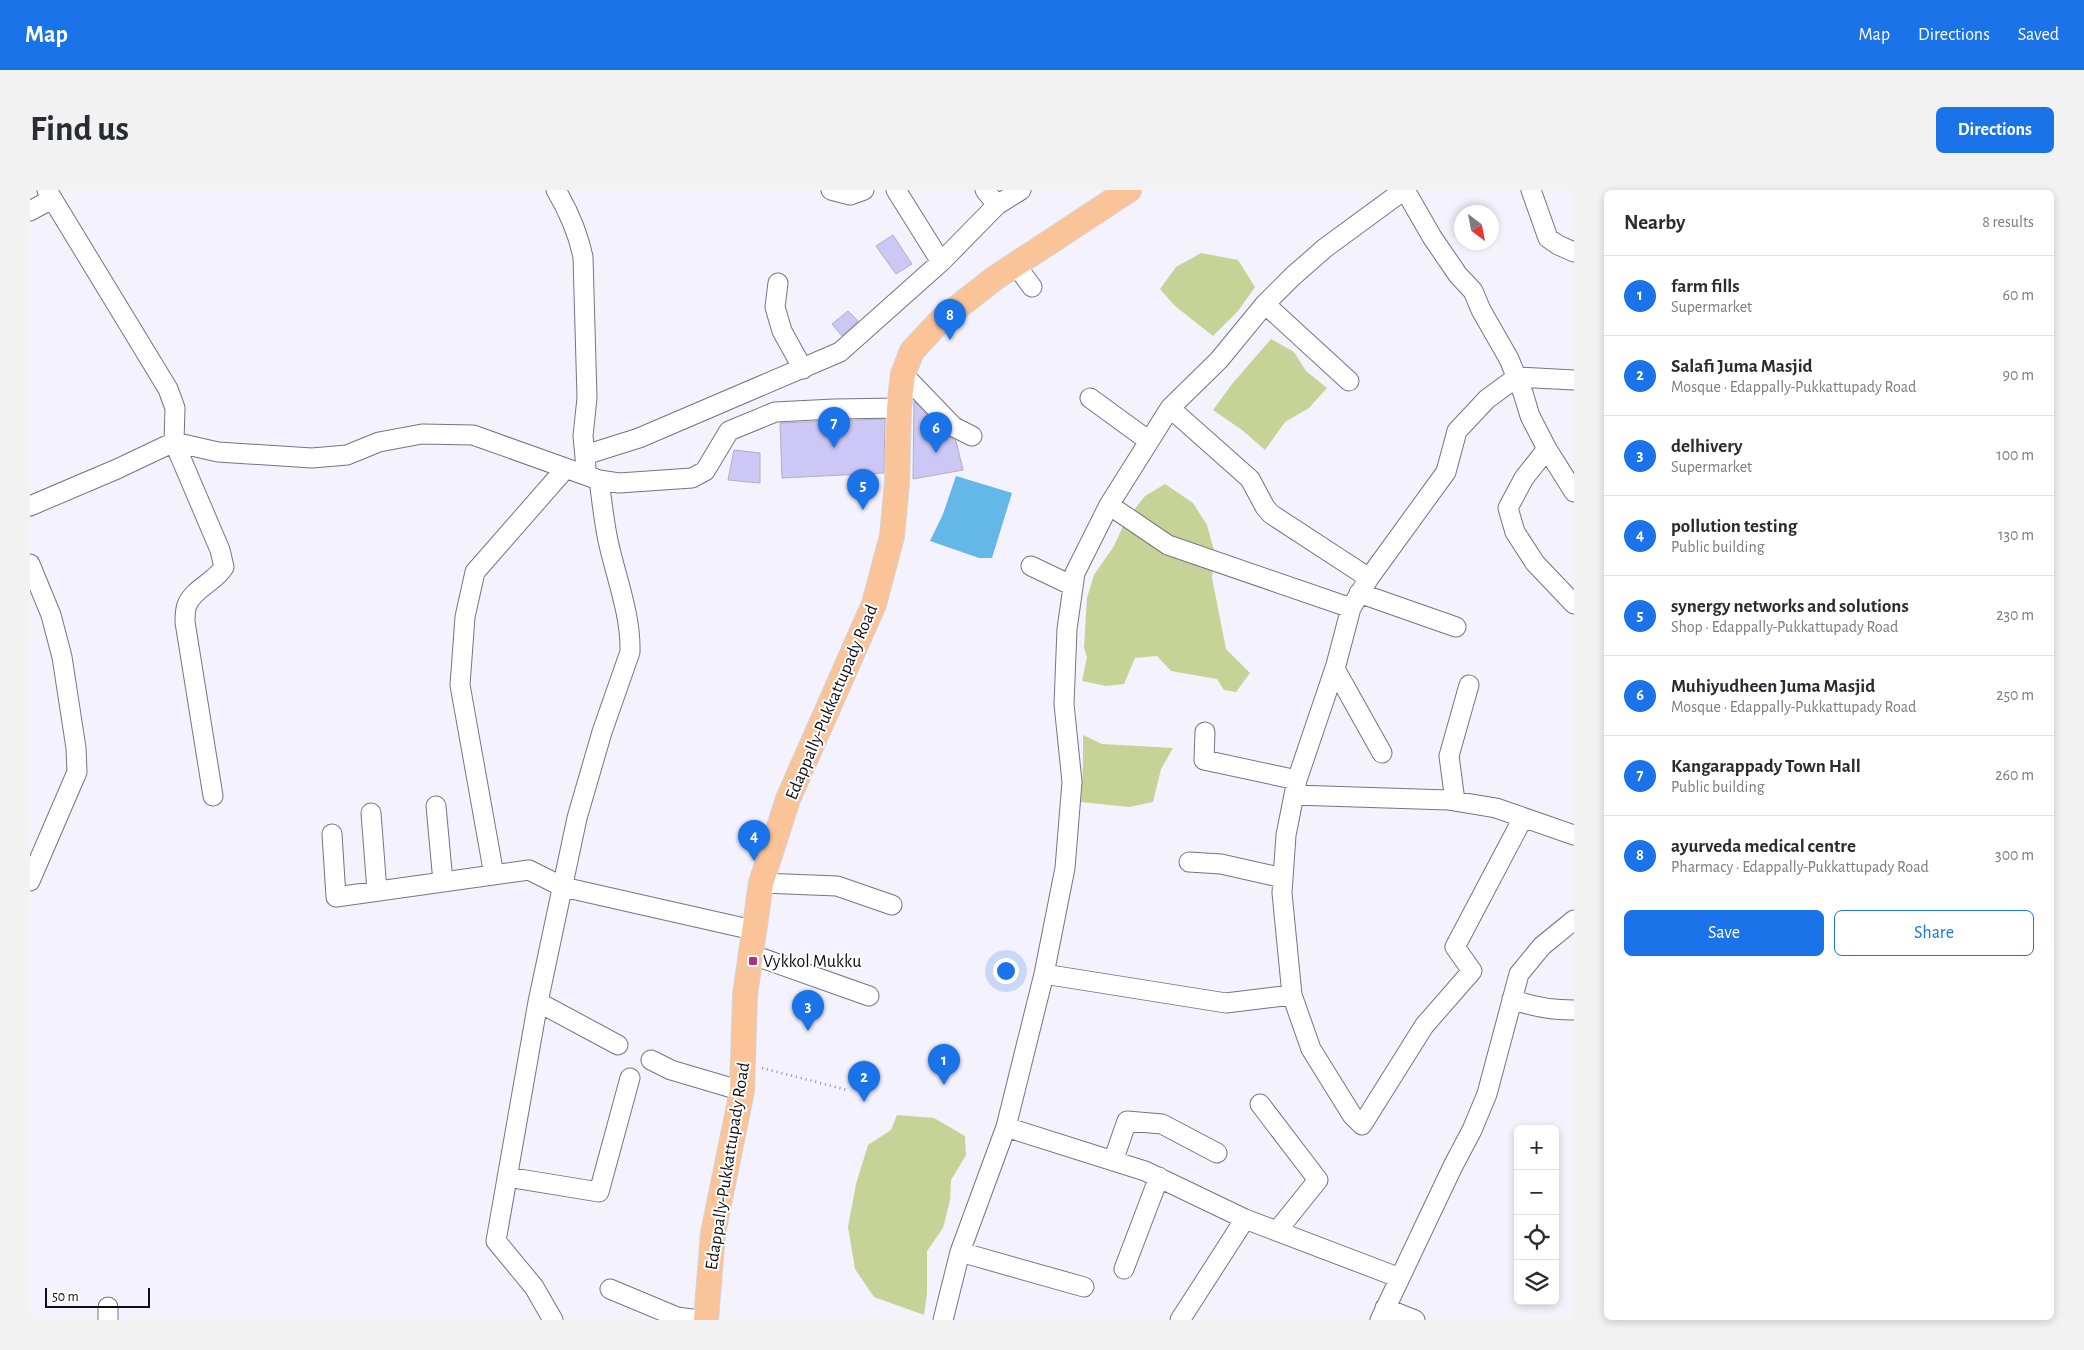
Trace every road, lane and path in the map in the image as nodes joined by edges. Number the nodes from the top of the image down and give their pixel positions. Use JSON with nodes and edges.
{"nodes":[{"id":1,"x":556,"y":190,"type":"edge"},
{"id":2,"x":831,"y":190,"type":"edge"},
{"id":3,"x":864,"y":190,"type":"edge"},
{"id":4,"x":896,"y":190,"type":"edge"},
{"id":5,"x":1021,"y":190,"type":"edge"},
{"id":6,"x":1129,"y":190,"type":"edge"},
{"id":7,"x":1405,"y":190,"type":"edge"},
{"id":8,"x":1530,"y":190,"type":"edge"},
{"id":9,"x":49,"y":194,"type":"edge"},
{"id":10,"x":991,"y":197,"type":"edge"},
{"id":11,"x":30,"y":212,"type":"edge"},
{"id":12,"x":1574,"y":252,"type":"edge"},
{"id":13,"x":941,"y":262,"type":"junction"},
{"id":14,"x":1015,"y":264,"type":"junction"},
{"id":15,"x":778,"y":283,"type":"dead end"},
{"id":16,"x":1032,"y":287,"type":"dead end"},
{"id":17,"x":1265,"y":304,"type":"junction"},
{"id":18,"x":803,"y":369,"type":"junction"},
{"id":19,"x":903,"y":374,"type":"junction"},
{"id":20,"x":1517,"y":377,"type":"junction"},
{"id":21,"x":1574,"y":380,"type":"edge"},
{"id":22,"x":1349,"y":382,"type":"dead end"},
{"id":23,"x":1090,"y":398,"type":"dead end"},
{"id":24,"x":899,"y":408,"type":"junction"},
{"id":25,"x":1170,"y":408,"type":"junction"},
{"id":26,"x":972,"y":436,"type":"dead end"},
{"id":27,"x":1150,"y":440,"type":"junction"},
{"id":28,"x":174,"y":442,"type":"junction"},
{"id":29,"x":1547,"y":449,"type":"junction"},
{"id":30,"x":584,"y":455,"type":"junction"},
{"id":31,"x":566,"y":468,"type":"junction"},
{"id":32,"x":593,"y":477,"type":"junction"},
{"id":33,"x":1574,"y":492,"type":"edge"},
{"id":34,"x":1109,"y":505,"type":"junction"},
{"id":35,"x":30,"y":506,"type":"edge"},
{"id":36,"x":30,"y":564,"type":"edge"},
{"id":37,"x":1030,"y":566,"type":"dead end"},
{"id":38,"x":1073,"y":586,"type":"junction"},
{"id":39,"x":1360,"y":593,"type":"junction"},
{"id":40,"x":1574,"y":604,"type":"edge"},
{"id":41,"x":1456,"y":627,"type":"dead end"},
{"id":42,"x":1335,"y":669,"type":"junction"},
{"id":43,"x":1469,"y":685,"type":"dead end"},
{"id":44,"x":1205,"y":732,"type":"dead end"},
{"id":45,"x":1382,"y":753,"type":"dead end"},
{"id":46,"x":1296,"y":788,"type":"junction"},
{"id":47,"x":212,"y":796,"type":"dead end"},
{"id":48,"x":1455,"y":801,"type":"junction"},
{"id":49,"x":436,"y":806,"type":"dead end"},
{"id":50,"x":371,"y":813,"type":"dead end"},
{"id":51,"x":1523,"y":818,"type":"junction"},
{"id":52,"x":332,"y":834,"type":"dead end"},
{"id":53,"x":1574,"y":834,"type":"edge"},
{"id":54,"x":1189,"y":862,"type":"dead end"},
{"id":55,"x":494,"y":876,"type":"junction"},
{"id":56,"x":1283,"y":878,"type":"junction"},
{"id":57,"x":30,"y":881,"type":"edge"},
{"id":58,"x":443,"y":882,"type":"junction"},
{"id":59,"x":761,"y":883,"type":"junction"},
{"id":60,"x":563,"y":887,"type":"junction"},
{"id":61,"x":377,"y":891,"type":"junction"},
{"id":62,"x":892,"y":905,"type":"dead end"},
{"id":63,"x":1573,"y":923,"type":"edge"},
{"id":64,"x":753,"y":930,"type":"junction"},
{"id":65,"x":750,"y":954,"type":"junction"},
{"id":66,"x":1044,"y":974,"type":"junction"},
{"id":67,"x":1292,"y":995,"type":"junction"},
{"id":68,"x":869,"y":996,"type":"dead end"},
{"id":69,"x":1512,"y":999,"type":"junction"},
{"id":70,"x":538,"y":1002,"type":"junction"},
{"id":71,"x":1574,"y":1010,"type":"edge"},
{"id":72,"x":618,"y":1045,"type":"dead end"},
{"id":73,"x":651,"y":1060,"type":"dead end"},
{"id":74,"x":744,"y":1063,"type":"junction"},
{"id":75,"x":630,"y":1078,"type":"dead end"},
{"id":76,"x":846,"y":1090,"type":"dead end"},
{"id":77,"x":742,"y":1091,"type":"junction"},
{"id":78,"x":1260,"y":1104,"type":"dead end"},
{"id":79,"x":1006,"y":1128,"type":"junction"},
{"id":80,"x":1217,"y":1153,"type":"dead end"},
{"id":81,"x":1113,"y":1161,"type":"junction"},
{"id":82,"x":507,"y":1177,"type":"junction"},
{"id":83,"x":1159,"y":1177,"type":"junction"},
{"id":84,"x":1245,"y":1219,"type":"junction"},
{"id":85,"x":1277,"y":1231,"type":"junction"},
{"id":86,"x":960,"y":1252,"type":"junction"},
{"id":87,"x":1124,"y":1269,"type":"dead end"},
{"id":88,"x":1400,"y":1278,"type":"junction"},
{"id":89,"x":1084,"y":1287,"type":"dead end"},
{"id":90,"x":610,"y":1289,"type":"dead end"},
{"id":91,"x":1382,"y":1314,"type":"edge"},
{"id":92,"x":553,"y":1320,"type":"edge"},
{"id":93,"x":699,"y":1320,"type":"edge"},
{"id":94,"x":706,"y":1320,"type":"edge"},
{"id":95,"x":943,"y":1320,"type":"edge"},
{"id":96,"x":1180,"y":1320,"type":"edge"},
{"id":97,"x":1414,"y":1320,"type":"edge"}],
"edges":[{"from":1,"to":30,"type":"street"},
{"from":2,"to":3,"type":"street"},
{"from":4,"to":13,"type":"street"},
{"from":5,"to":10,"type":"street"},
{"from":6,"to":14,"type":"main road","name":"Edappally-Pukkattupady Road"},
{"from":7,"to":17,"type":"street"},
{"from":7,"to":20,"type":"street"},
{"from":8,"to":12,"type":"street"},
{"from":9,"to":11,"type":"street"},
{"from":9,"to":28,"type":"street"},
{"from":10,"to":13,"type":"street"},
{"from":13,"to":18,"type":"street"},
{"from":14,"to":16,"type":"street"},
{"from":14,"to":19,"type":"main road","name":"Edappally-Pukkattupady Road"},
{"from":15,"to":18,"type":"street"},
{"from":17,"to":22,"type":"street"},
{"from":17,"to":25,"type":"street"},
{"from":18,"to":30,"type":"street"},
{"from":19,"to":24,"type":"main road","name":"Edappally-Pukkattupady Road"},
{"from":19,"to":26,"type":"street"},
{"from":20,"to":21,"type":"street"},
{"from":20,"to":29,"type":"street"},
{"from":20,"to":39,"type":"street"},
{"from":23,"to":27,"type":"street"},
{"from":24,"to":32,"type":"street"},
{"from":24,"to":59,"type":"main road","name":"Edappally-Pukkattupady Road"},
{"from":25,"to":27,"type":"street"},
{"from":25,"to":39,"type":"street"},
{"from":27,"to":34,"type":"street"},
{"from":28,"to":31,"type":"street"},
{"from":28,"to":35,"type":"street"},
{"from":28,"to":47,"type":"street"},
{"from":29,"to":33,"type":"street"},
{"from":29,"to":40,"type":"street"},
{"from":30,"to":32,"type":"street"},
{"from":31,"to":32,"type":"street"},
{"from":31,"to":55,"type":"street"},
{"from":32,"to":60,"type":"street"},
{"from":34,"to":38,"type":"street"},
{"from":34,"to":39,"type":"street"},
{"from":36,"to":57,"type":"street"},
{"from":37,"to":38,"type":"street"},
{"from":38,"to":66,"type":"street"},
{"from":39,"to":41,"type":"street"},
{"from":39,"to":42,"type":"street"},
{"from":42,"to":45,"type":"street"},
{"from":42,"to":46,"type":"street"},
{"from":43,"to":48,"type":"street"},
{"from":44,"to":46,"type":"street"},
{"from":46,"to":48,"type":"street"},
{"from":46,"to":56,"type":"street"},
{"from":48,"to":51,"type":"street"},
{"from":49,"to":58,"type":"street"},
{"from":50,"to":61,"type":"street"},
{"from":51,"to":53,"type":"street"},
{"from":51,"to":67,"type":"street"},
{"from":52,"to":61,"type":"street"},
{"from":54,"to":56,"type":"street"},
{"from":55,"to":58,"type":"street"},
{"from":55,"to":60,"type":"street"},
{"from":56,"to":67,"type":"street"},
{"from":58,"to":61,"type":"street"},
{"from":59,"to":62,"type":"street"},
{"from":59,"to":64,"type":"main road","name":"Edappally-Pukkattupady Road"},
{"from":60,"to":64,"type":"street"},
{"from":60,"to":70,"type":"street"},
{"from":63,"to":69,"type":"street"},
{"from":64,"to":65,"type":"main road","name":"Edappally-Pukkattupady Road"},
{"from":65,"to":68,"type":"street"},
{"from":65,"to":74,"type":"main road","name":"Edappally-Pukkattupady Road"},
{"from":66,"to":67,"type":"street"},
{"from":66,"to":79,"type":"street"},
{"from":69,"to":71,"type":"street"},
{"from":69,"to":88,"type":"street"},
{"from":70,"to":72,"type":"street"},
{"from":70,"to":82,"type":"street"},
{"from":73,"to":77,"type":"street"},
{"from":74,"to":76,"type":"path"},
{"from":74,"to":77,"type":"main road","name":"Edappally-Pukkattupady Road"},
{"from":75,"to":82,"type":"street"},
{"from":77,"to":94,"type":"main road","name":"Edappally-Pukkattupady Road"},
{"from":78,"to":85,"type":"street"},
{"from":79,"to":81,"type":"street"},
{"from":79,"to":86,"type":"street"},
{"from":80,"to":81,"type":"street"},
{"from":81,"to":83,"type":"street"},
{"from":82,"to":92,"type":"street"},
{"from":83,"to":84,"type":"street"},
{"from":83,"to":87,"type":"street"},
{"from":84,"to":85,"type":"street"},
{"from":84,"to":96,"type":"street"},
{"from":85,"to":88,"type":"street"},
{"from":86,"to":89,"type":"street"},
{"from":86,"to":95,"type":"street"},
{"from":88,"to":91,"type":"street"},
{"from":90,"to":93,"type":"street"},
{"from":91,"to":97,"type":"street"}]}
